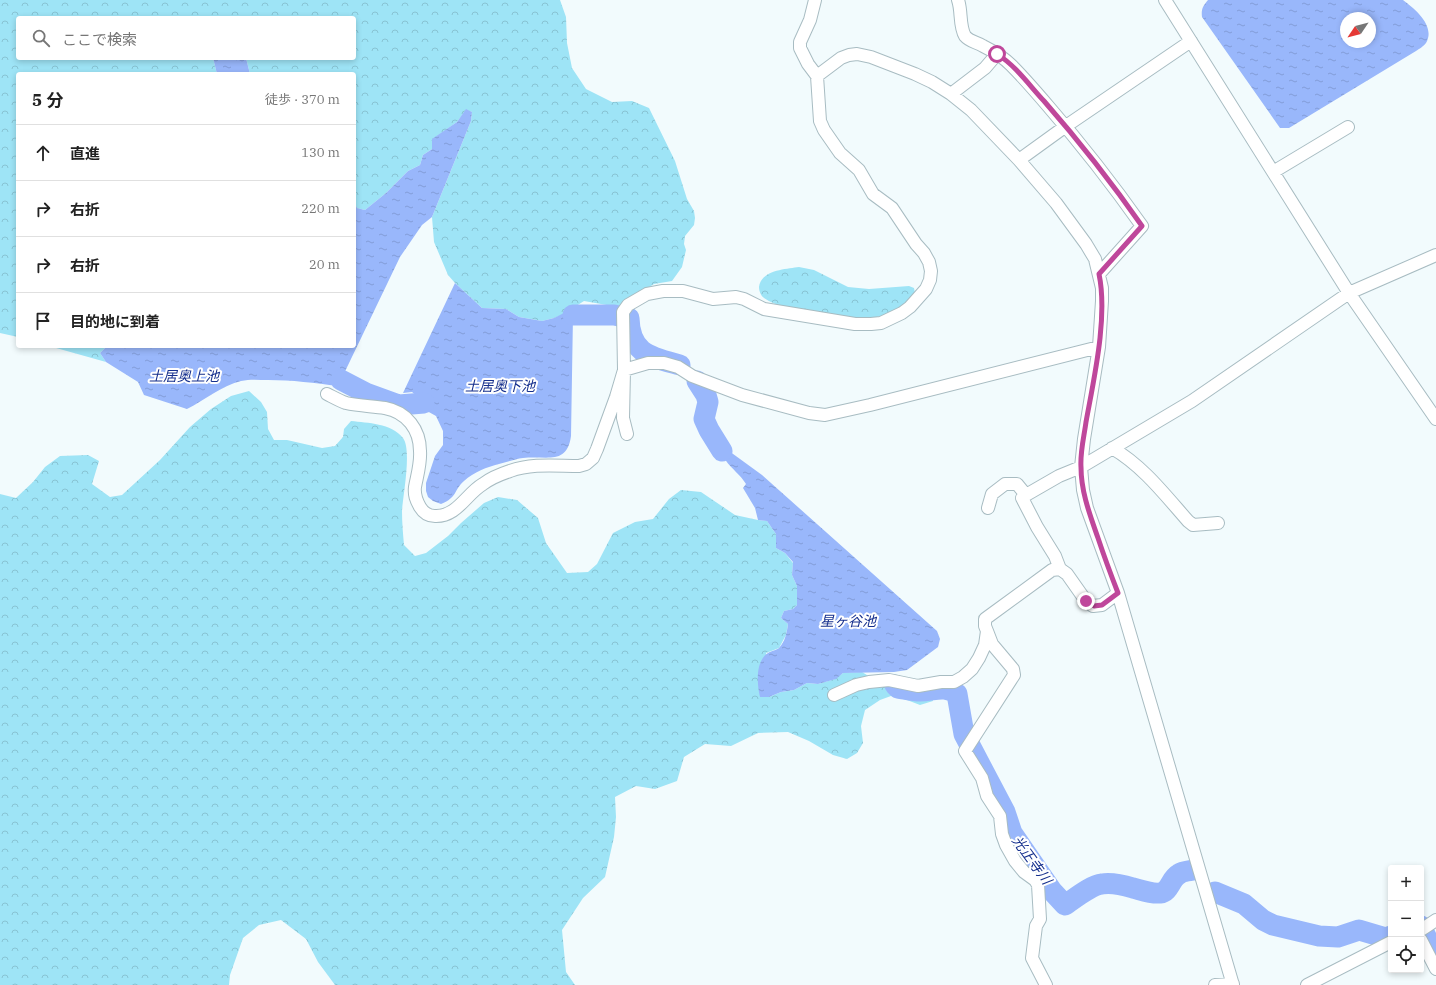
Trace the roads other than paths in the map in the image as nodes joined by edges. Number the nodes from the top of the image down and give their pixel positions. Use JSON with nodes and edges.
{"nodes":[{"id":1,"x":815,"y":0,"type":"edge"},
{"id":2,"x":958,"y":0,"type":"edge"},
{"id":3,"x":1165,"y":0,"type":"edge"},
{"id":4,"x":1192,"y":41,"type":"junction"},
{"id":5,"x":997,"y":54,"type":"junction"},
{"id":6,"x":816,"y":76,"type":"junction"},
{"id":7,"x":951,"y":94,"type":"junction"},
{"id":8,"x":1066,"y":126,"type":"junction"},
{"id":9,"x":1348,"y":127,"type":"dead end"},
{"id":10,"x":1019,"y":160,"type":"junction"},
{"id":11,"x":1273,"y":172,"type":"junction"},
{"id":12,"x":1436,"y":255,"type":"edge"},
{"id":13,"x":1099,"y":274,"type":"junction"},
{"id":14,"x":1349,"y":293,"type":"junction"},
{"id":15,"x":1099,"y":347,"type":"junction"},
{"id":16,"x":624,"y":370,"type":"junction"},
{"id":17,"x":327,"y":394,"type":"dead end"},
{"id":18,"x":1436,"y":420,"type":"edge"},
{"id":19,"x":627,"y":434,"type":"dead end"},
{"id":20,"x":1112,"y":448,"type":"junction"},
{"id":21,"x":1081,"y":467,"type":"junction"},
{"id":22,"x":1026,"y":495,"type":"junction"},
{"id":23,"x":988,"y":508,"type":"dead end"},
{"id":24,"x":1218,"y":523,"type":"dead end"},
{"id":25,"x":1060,"y":569,"type":"junction"},
{"id":26,"x":1118,"y":593,"type":"junction"},
{"id":27,"x":987,"y":631,"type":"junction"},
{"id":28,"x":834,"y":695,"type":"dead end"},
{"id":29,"x":1388,"y":944,"type":"edge"},
{"id":30,"x":1424,"y":946,"type":"edge"},
{"id":31,"x":1436,"y":969,"type":"edge"},
{"id":32,"x":1233,"y":984,"type":"edge"},
{"id":33,"x":1046,"y":985,"type":"edge"},
{"id":34,"x":1215,"y":985,"type":"edge"},
{"id":35,"x":1307,"y":985,"type":"edge"}],
"edges":[{"from":1,"to":6,"type":"street"},
{"from":2,"to":5,"type":"street"},
{"from":3,"to":4,"type":"street"},
{"from":4,"to":8,"type":"street"},
{"from":4,"to":11,"type":"street"},
{"from":5,"to":7,"type":"street"},
{"from":5,"to":8,"type":"street"},
{"from":6,"to":7,"type":"street"},
{"from":6,"to":16,"type":"street"},
{"from":7,"to":10,"type":"street"},
{"from":8,"to":10,"type":"street"},
{"from":8,"to":13,"type":"street"},
{"from":9,"to":11,"type":"street"},
{"from":10,"to":13,"type":"street"},
{"from":11,"to":14,"type":"street"},
{"from":12,"to":14,"type":"street"},
{"from":13,"to":15,"type":"street"},
{"from":14,"to":18,"type":"street"},
{"from":14,"to":20,"type":"street"},
{"from":15,"to":16,"type":"street"},
{"from":15,"to":21,"type":"street"},
{"from":16,"to":17,"type":"street"},
{"from":16,"to":19,"type":"street"},
{"from":20,"to":21,"type":"street"},
{"from":20,"to":24,"type":"street"},
{"from":21,"to":22,"type":"street"},
{"from":21,"to":26,"type":"street"},
{"from":22,"to":23,"type":"street"},
{"from":22,"to":25,"type":"street"},
{"from":25,"to":26,"type":"street"},
{"from":25,"to":27,"type":"street"},
{"from":26,"to":32,"type":"street"},
{"from":27,"to":28,"type":"street"},
{"from":27,"to":33,"type":"street"},
{"from":29,"to":35,"type":"street"},
{"from":30,"to":31,"type":"street"},
{"from":32,"to":34,"type":"street"}]}
